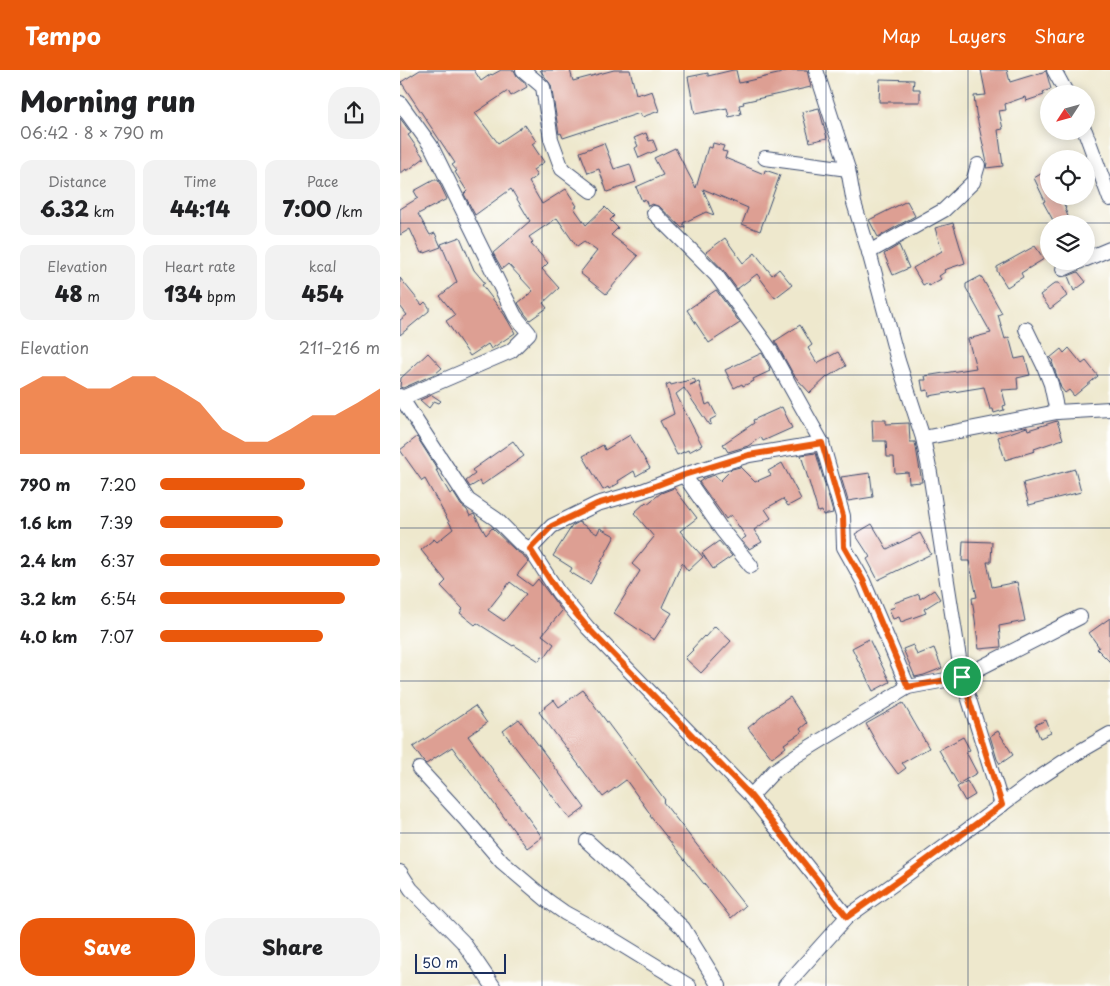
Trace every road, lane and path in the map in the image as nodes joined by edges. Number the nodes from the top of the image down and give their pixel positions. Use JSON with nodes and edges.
{"nodes":[{"id":1,"x":523,"y":70,"type":"edge"},
{"id":2,"x":816,"y":70,"type":"edge"},
{"id":3,"x":1054,"y":70,"type":"edge"},
{"id":4,"x":1062,"y":85,"type":"edge"},
{"id":5,"x":400,"y":103,"type":"edge"},
{"id":6,"x":1088,"y":140,"type":"edge"},
{"id":7,"x":765,"y":158,"type":"dead end"},
{"id":8,"x":978,"y":165,"type":"dead end"},
{"id":9,"x":848,"y":169,"type":"junction"},
{"id":10,"x":591,"y":191,"type":"dead end"},
{"id":11,"x":1110,"y":199,"type":"edge"},
{"id":12,"x":654,"y":213,"type":"dead end"},
{"id":13,"x":1110,"y":249,"type":"edge"},
{"id":14,"x":869,"y":252,"type":"junction"},
{"id":15,"x":1095,"y":255,"type":"edge"},
{"id":16,"x":1026,"y":329,"type":"dead end"},
{"id":17,"x":401,"y":397,"type":"edge"},
{"id":18,"x":1110,"y":409,"type":"edge"},
{"id":19,"x":1057,"y":412,"type":"junction"},
{"id":20,"x":923,"y":438,"type":"junction"},
{"id":21,"x":822,"y":443,"type":"junction"},
{"id":22,"x":684,"y":475,"type":"junction"},
{"id":23,"x":530,"y":549,"type":"junction"},
{"id":24,"x":751,"y":566,"type":"dead end"},
{"id":25,"x":1080,"y":617,"type":"dead end"},
{"id":26,"x":962,"y":677,"type":"junction"},
{"id":27,"x":908,"y":687,"type":"junction"},
{"id":28,"x":1110,"y":734,"type":"edge"},
{"id":29,"x":418,"y":769,"type":"dead end"},
{"id":30,"x":751,"y":796,"type":"junction"},
{"id":31,"x":1002,"y":805,"type":"junction"},
{"id":32,"x":587,"y":841,"type":"dead end"},
{"id":33,"x":400,"y":872,"type":"edge"},
{"id":34,"x":847,"y":917,"type":"junction"},
{"id":35,"x":493,"y":986,"type":"edge"},
{"id":36,"x":689,"y":986,"type":"edge"},
{"id":37,"x":719,"y":986,"type":"edge"},
{"id":38,"x":785,"y":986,"type":"edge"}],
"edges":[{"from":1,"to":10,"type":"street"},
{"from":2,"to":9,"type":"street"},
{"from":3,"to":4,"type":"street"},
{"from":5,"to":17,"type":"street"},
{"from":6,"to":11,"type":"street"},
{"from":7,"to":9,"type":"street"},
{"from":8,"to":14,"type":"street"},
{"from":9,"to":14,"type":"street"},
{"from":12,"to":21,"type":"street"},
{"from":13,"to":15,"type":"street"},
{"from":14,"to":20,"type":"street"},
{"from":16,"to":19,"type":"street"},
{"from":17,"to":23,"type":"street"},
{"from":18,"to":19,"type":"street"},
{"from":19,"to":20,"type":"street"},
{"from":20,"to":26,"type":"street"},
{"from":21,"to":22,"type":"street"},
{"from":21,"to":27,"type":"street"},
{"from":22,"to":23,"type":"street"},
{"from":22,"to":24,"type":"street"},
{"from":23,"to":30,"type":"street"},
{"from":25,"to":26,"type":"street"},
{"from":26,"to":27,"type":"street"},
{"from":26,"to":31,"type":"street"},
{"from":27,"to":30,"type":"street"},
{"from":28,"to":31,"type":"street"},
{"from":29,"to":36,"type":"street"},
{"from":30,"to":34,"type":"street"},
{"from":31,"to":34,"type":"street"},
{"from":32,"to":37,"type":"street"},
{"from":33,"to":35,"type":"street"},
{"from":34,"to":38,"type":"street"}]}
